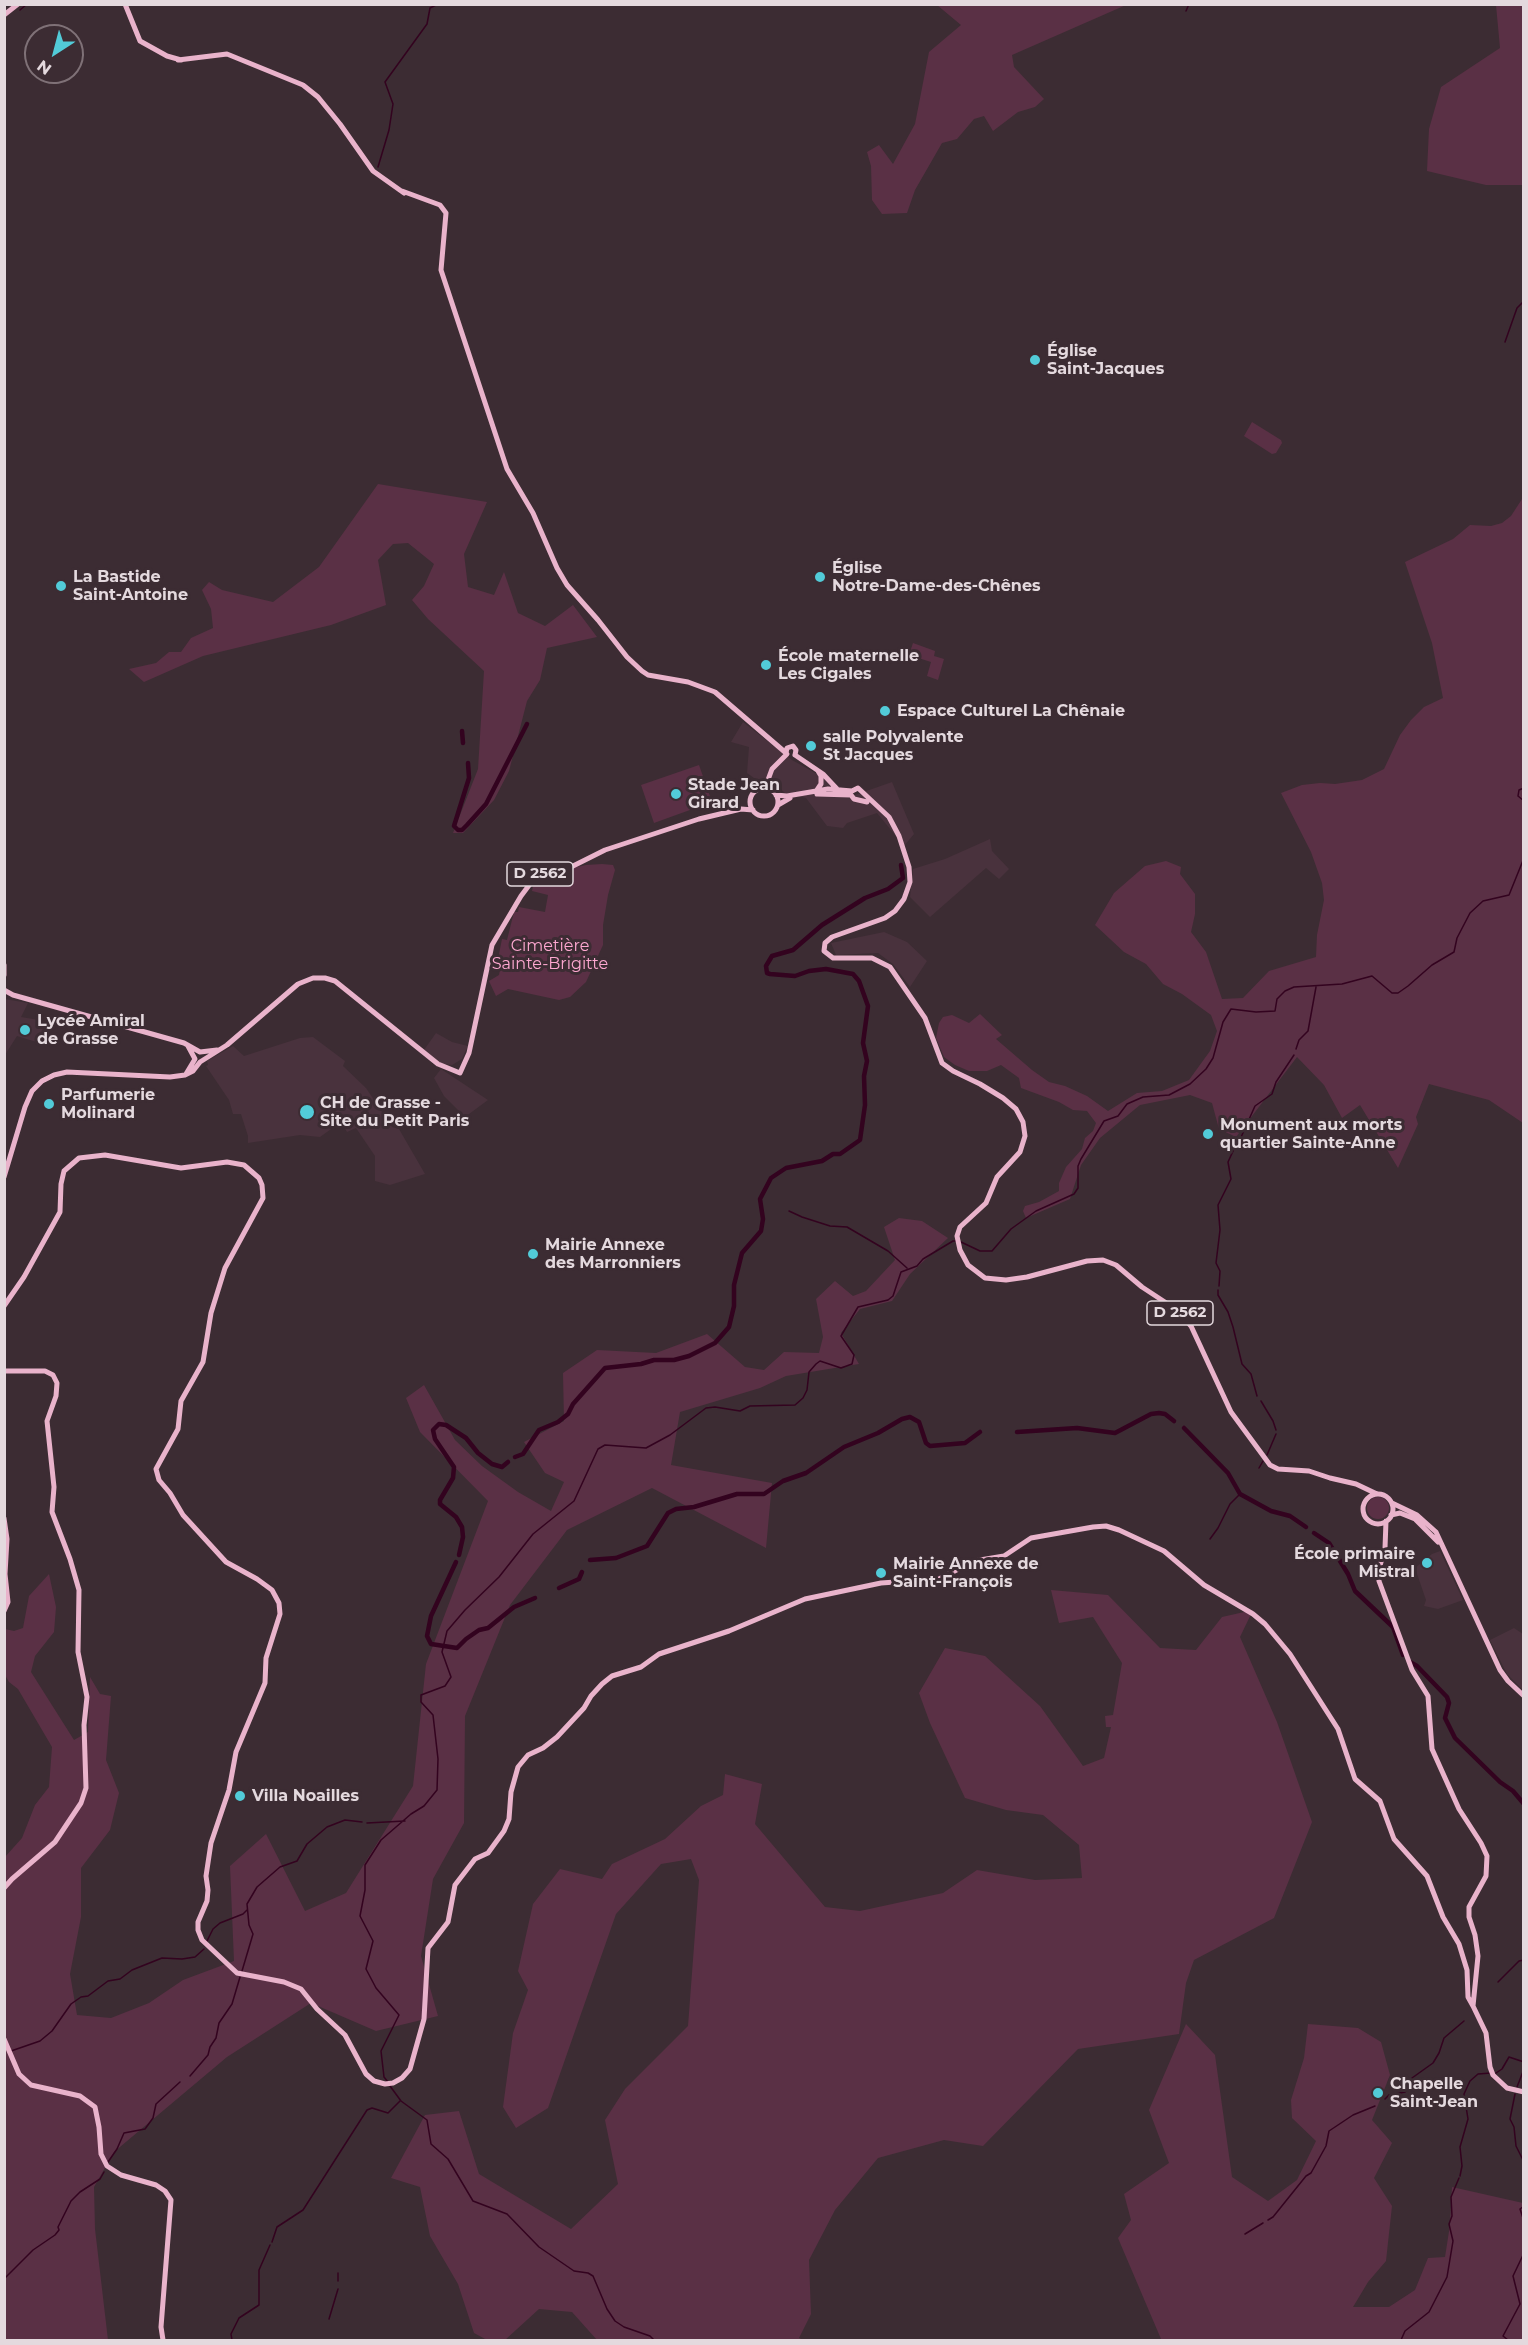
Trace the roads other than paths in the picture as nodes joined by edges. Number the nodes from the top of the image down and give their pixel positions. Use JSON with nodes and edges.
{"nodes":[{"id":1,"x":18,"y":4,"type":"edge"},
{"id":2,"x":125,"y":4,"type":"edge"},
{"id":3,"x":4,"y":15,"type":"edge"},
{"id":4,"x":783,"y":749,"type":"junction"},
{"id":5,"x":795,"y":755,"type":"junction"},
{"id":6,"x":817,"y":770,"type":"junction"},
{"id":7,"x":769,"y":778,"type":"junction"},
{"id":8,"x":765,"y":788,"type":"junction"},
{"id":9,"x":837,"y":789,"type":"junction"},
{"id":10,"x":817,"y":790,"type":"junction"},
{"id":11,"x":775,"y":793,"type":"junction"},
{"id":12,"x":852,"y":793,"type":"junction"},
{"id":13,"x":861,"y":797,"type":"junction"},
{"id":14,"x":750,"y":801,"type":"junction"},
{"id":15,"x":778,"y":805,"type":"junction"},
{"id":16,"x":736,"y":810,"type":"junction"},
{"id":17,"x":753,"y":810,"type":"junction"},
{"id":18,"x":4,"y":965,"type":"edge"},
{"id":19,"x":4,"y":975,"type":"edge"},
{"id":20,"x":4,"y":983,"type":"edge"},
{"id":21,"x":4,"y":990,"type":"edge"},
{"id":22,"x":40,"y":1002,"type":"junction"},
{"id":23,"x":200,"y":1057,"type":"junction"},
{"id":24,"x":4,"y":1177,"type":"edge"},
{"id":25,"x":4,"y":1306,"type":"edge"},
{"id":26,"x":4,"y":1371,"type":"edge"},
{"id":27,"x":1356,"y":1484,"type":"junction"},
{"id":28,"x":1377,"y":1494,"type":"junction"},
{"id":29,"x":1365,"y":1501,"type":"junction"},
{"id":30,"x":1392,"y":1503,"type":"junction"},
{"id":31,"x":1391,"y":1515,"type":"junction"},
{"id":32,"x":4,"y":1518,"type":"edge"},
{"id":33,"x":1386,"y":1521,"type":"junction"},
{"id":34,"x":1375,"y":1523,"type":"junction"},
{"id":35,"x":1385,"y":1543,"type":"junction"},
{"id":36,"x":1444,"y":1551,"type":"junction"},
{"id":37,"x":4,"y":1611,"type":"edge"},
{"id":38,"x":1524,"y":1696,"type":"edge"},
{"id":39,"x":4,"y":1888,"type":"edge"},
{"id":40,"x":1473,"y":2006,"type":"junction"},
{"id":41,"x":4,"y":2039,"type":"edge"},
{"id":42,"x":1524,"y":2092,"type":"edge"},
{"id":43,"x":163,"y":2340,"type":"edge"}],
"edges":[{"from":1,"to":3,"type":"main road"},
{"from":2,"to":4,"type":"main road"},
{"from":4,"to":5,"type":"main road"},
{"from":4,"to":5,"type":"main road"},
{"from":4,"to":7,"type":"main road"},
{"from":5,"to":6,"type":"main road"},
{"from":6,"to":9,"type":"main road"},
{"from":6,"to":10,"type":"main road"},
{"from":7,"to":8,"type":"main road"},
{"from":7,"to":11,"type":"main road"},
{"from":8,"to":11,"type":"main road"},
{"from":8,"to":14,"type":"main road"},
{"from":9,"to":10,"type":"main road"},
{"from":9,"to":12,"type":"main road"},
{"from":10,"to":11,"type":"main road"},
{"from":11,"to":15,"type":"main road"},
{"from":12,"to":13,"type":"main road"},
{"from":12,"to":13,"type":"main road"},
{"from":12,"to":15,"type":"main road"},
{"from":13,"to":27,"type":"main road","number":"D 2562"},
{"from":14,"to":16,"type":"main road","number":"D 2562"},
{"from":14,"to":17,"type":"main road"},
{"from":15,"to":17,"type":"main road"},
{"from":16,"to":17,"type":"main road","number":"D 2562"},
{"from":16,"to":23,"type":"main road","number":"D 2562"},
{"from":18,"to":19,"type":"main road"},
{"from":20,"to":22,"type":"main road"},
{"from":21,"to":22,"type":"main road"},
{"from":22,"to":23,"type":"main road"},
{"from":23,"to":24,"type":"main road","number":"D 2562"},
{"from":25,"to":40,"type":"main road"},
{"from":26,"to":39,"type":"main road"},
{"from":27,"to":28,"type":"main road","number":"D 2562"},
{"from":27,"to":29,"type":"main road"},
{"from":28,"to":29,"type":"main road"},
{"from":28,"to":30,"type":"main road"},
{"from":29,"to":34,"type":"main road"},
{"from":30,"to":31,"type":"main road"},
{"from":30,"to":36,"type":"main road"},
{"from":31,"to":33,"type":"main road"},
{"from":31,"to":36,"type":"main road"},
{"from":32,"to":37,"type":"main road"},
{"from":33,"to":34,"type":"main road"},
{"from":33,"to":35,"type":"main road"},
{"from":34,"to":35,"type":"main road"},
{"from":35,"to":40,"type":"main road"},
{"from":36,"to":38,"type":"main road"},
{"from":40,"to":42,"type":"main road"},
{"from":41,"to":43,"type":"main road"}]}
